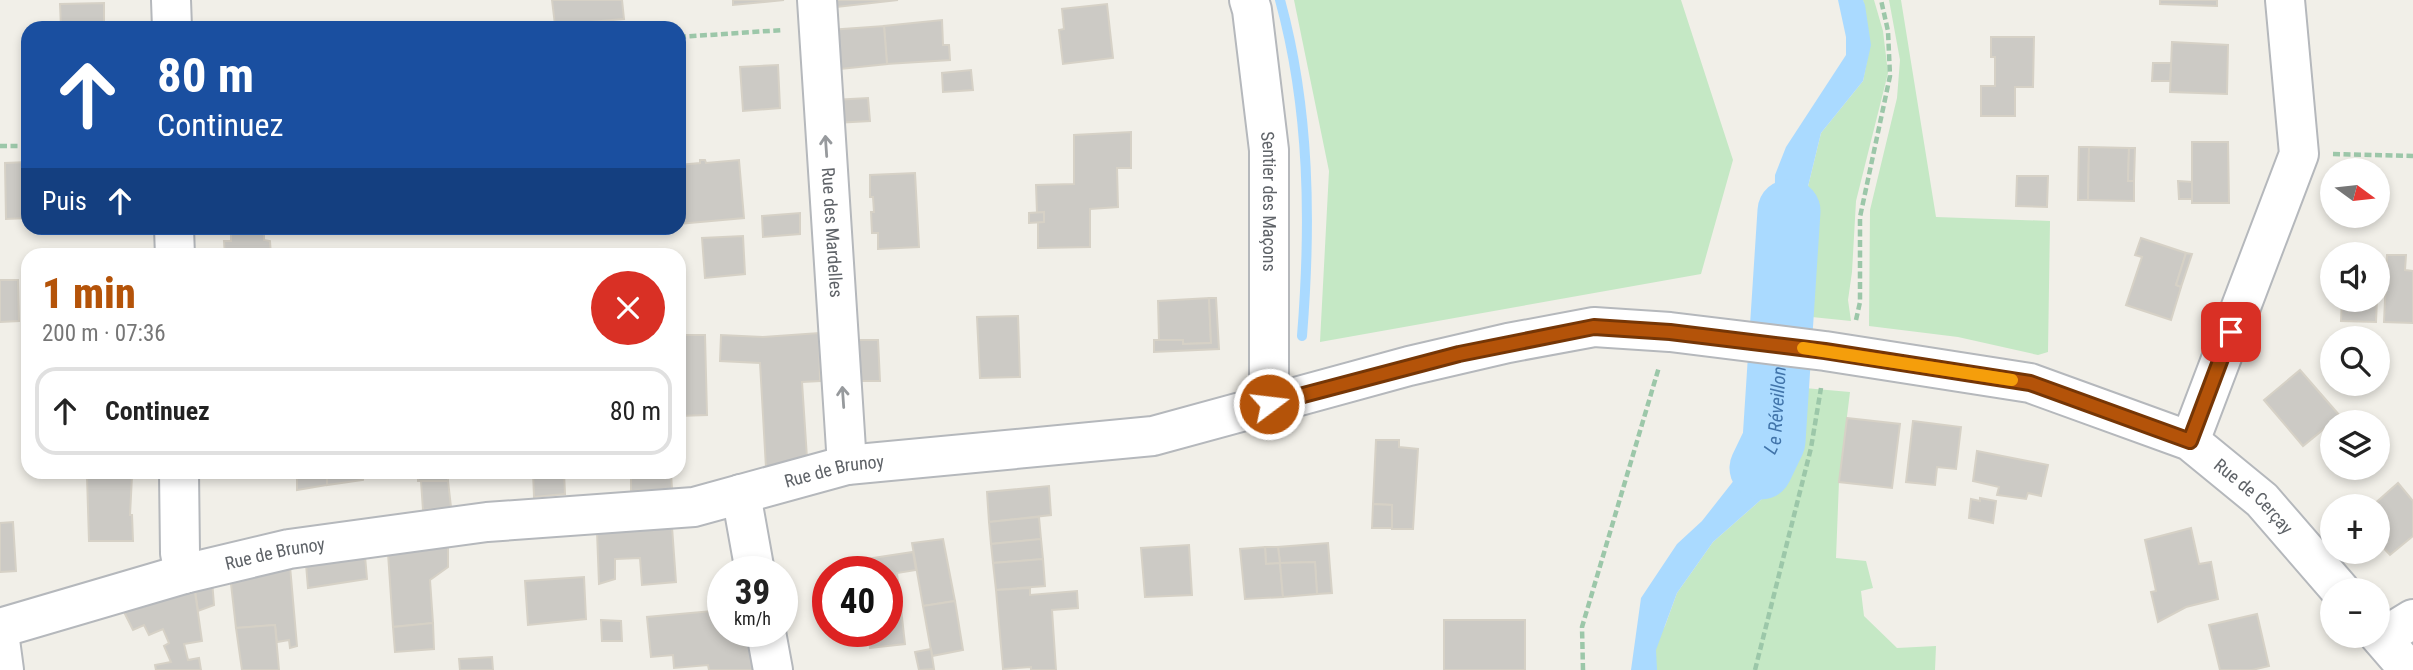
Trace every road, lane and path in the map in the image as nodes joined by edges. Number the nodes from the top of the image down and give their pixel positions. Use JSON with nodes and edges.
{"nodes":[{"id":1,"x":172,"y":0,"type":"edge"},
{"id":2,"x":1249,"y":0,"type":"edge"},
{"id":3,"x":1881,"y":0,"type":"edge"},
{"id":4,"x":2285,"y":0,"type":"edge"},
{"id":5,"x":817,"y":14,"type":"edge"},
{"id":6,"x":172,"y":21,"type":"edge"},
{"id":7,"x":686,"y":36,"type":"edge"},
{"id":8,"x":0,"y":146,"type":"edge"},
{"id":9,"x":21,"y":146,"type":"edge"},
{"id":10,"x":2299,"y":154,"type":"junction"},
{"id":11,"x":2413,"y":156,"type":"edge"},
{"id":12,"x":1670,"y":332,"type":"junction"},
{"id":13,"x":1823,"y":365,"type":"junction"},
{"id":14,"x":1269,"y":404,"type":"junction"},
{"id":15,"x":2190,"y":441,"type":"junction"},
{"id":16,"x":847,"y":465,"type":"junction"},
{"id":17,"x":179,"y":479,"type":"edge"},
{"id":18,"x":740,"y":494,"type":"junction"},
{"id":19,"x":752,"y":556,"type":"edge"},
{"id":20,"x":184,"y":574,"type":"junction"},
{"id":21,"x":2330,"y":578,"type":"edge"},
{"id":22,"x":0,"y":628,"type":"edge"},
{"id":23,"x":2391,"y":631,"type":"edge"},
{"id":24,"x":0,"y":640,"type":"edge"},
{"id":25,"x":769,"y":647,"type":"edge"},
{"id":26,"x":4,"y":670,"type":"edge"},
{"id":27,"x":773,"y":670,"type":"edge"},
{"id":28,"x":1583,"y":670,"type":"edge"},
{"id":29,"x":1755,"y":670,"type":"edge"},
{"id":30,"x":2409,"y":670,"type":"edge"}],
"edges":[{"from":1,"to":6,"type":"street"},
{"from":2,"to":14,"type":"street","name":"Sentier des Maçons"},
{"from":3,"to":13,"type":"path"},
{"from":4,"to":10,"type":"street"},
{"from":5,"to":7,"type":"path"},
{"from":16,"to":5,"type":"street","name":"Rue des Mardelles","one_way":true},
{"from":8,"to":9,"type":"path"},
{"from":10,"to":11,"type":"path"},
{"from":10,"to":15,"type":"street"},
{"from":12,"to":13,"type":"street","name":"Rue de Brunoy"},
{"from":12,"to":14,"type":"street","name":"Rue de Brunoy"},
{"from":12,"to":28,"type":"path"},
{"from":13,"to":15,"type":"street","name":"Rue de Cerçay"},
{"from":13,"to":29,"type":"path"},
{"from":14,"to":16,"type":"street","name":"Rue de Brunoy"},
{"from":15,"to":21,"type":"street","name":"Rue de Cerçay"},
{"from":16,"to":18,"type":"street","name":"Rue de Brunoy"},
{"from":17,"to":20,"type":"street"},
{"from":18,"to":19,"type":"street"},
{"from":18,"to":20,"type":"street","name":"Rue de Brunoy"},
{"from":20,"to":22,"type":"street","name":"Rue de Brunoy"},
{"from":23,"to":30,"type":"street"},
{"from":24,"to":26,"type":"street"},
{"from":25,"to":27,"type":"street"}]}
